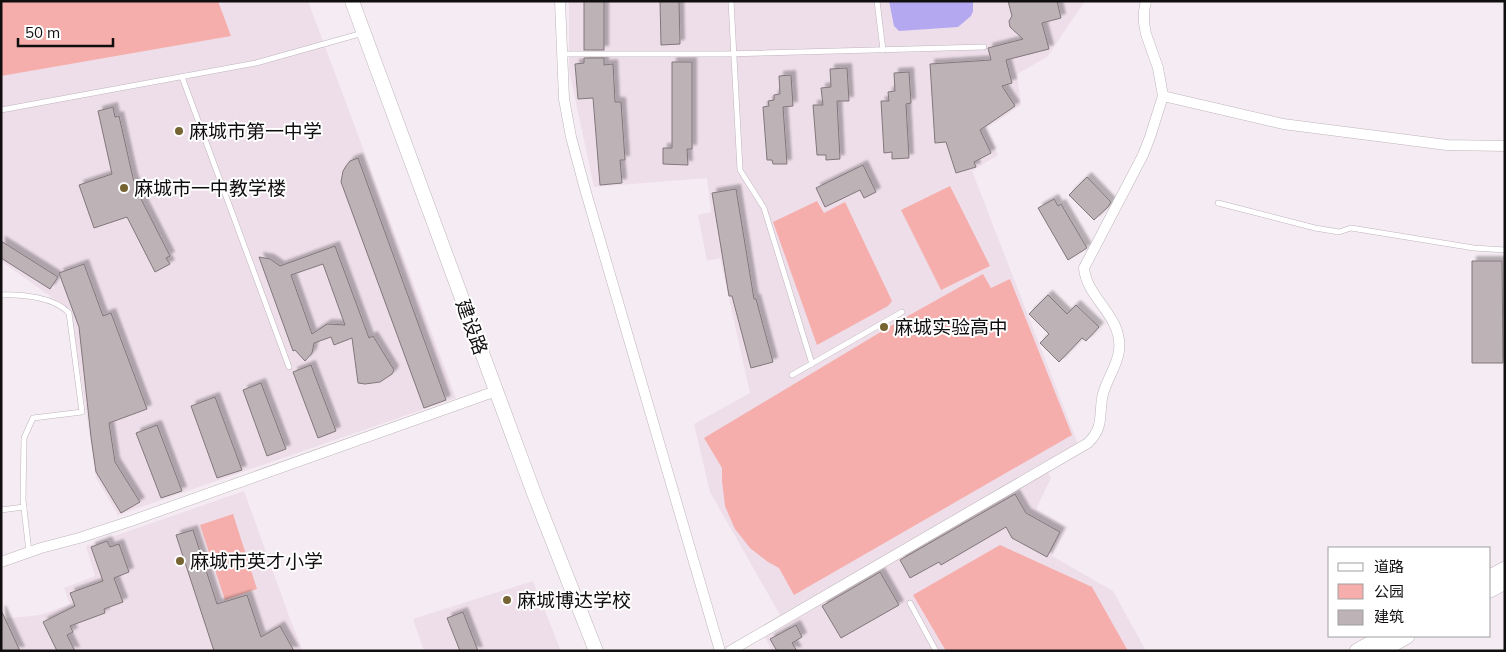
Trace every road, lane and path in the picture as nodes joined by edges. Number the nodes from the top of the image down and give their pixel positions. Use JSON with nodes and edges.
{"nodes":[{"id":1,"x":352,"y":1,"type":"edge"},
{"id":2,"x":560,"y":1,"type":"edge"},
{"id":3,"x":732,"y":1,"type":"edge"},
{"id":4,"x":877,"y":1,"type":"edge"},
{"id":5,"x":1146,"y":1,"type":"edge"},
{"id":6,"x":364,"y":33,"type":"junction"},
{"id":7,"x":984,"y":47,"type":"dead end"},
{"id":8,"x":883,"y":50,"type":"junction"},
{"id":9,"x":734,"y":53,"type":"junction"},
{"id":10,"x":562,"y":54,"type":"junction"},
{"id":11,"x":182,"y":76,"type":"junction"},
{"id":12,"x":1162,"y":96,"type":"junction"},
{"id":13,"x":1,"y":110,"type":"edge"},
{"id":14,"x":1505,"y":146,"type":"edge"},
{"id":15,"x":1218,"y":202,"type":"dead end"},
{"id":16,"x":1505,"y":250,"type":"edge"},
{"id":17,"x":1,"y":295,"type":"edge"},
{"id":18,"x":902,"y":312,"type":"dead end"},
{"id":19,"x":812,"y":364,"type":"junction"},
{"id":20,"x":289,"y":367,"type":"dead end"},
{"id":21,"x":792,"y":375,"type":"dead end"},
{"id":22,"x":496,"y":391,"type":"junction"},
{"id":23,"x":24,"y":507,"type":"junction"},
{"id":24,"x":1,"y":510,"type":"edge"},
{"id":25,"x":29,"y":552,"type":"junction"},
{"id":26,"x":1,"y":562,"type":"edge"},
{"id":27,"x":1505,"y":569,"type":"edge"},
{"id":28,"x":1491,"y":577,"type":"edge"},
{"id":29,"x":1505,"y":582,"type":"edge"},
{"id":30,"x":1491,"y":589,"type":"edge"},
{"id":31,"x":910,"y":603,"type":"dead end"},
{"id":32,"x":1382,"y":637,"type":"edge"},
{"id":33,"x":1406,"y":637,"type":"edge"},
{"id":34,"x":596,"y":651,"type":"edge"},
{"id":35,"x":720,"y":651,"type":"edge"},
{"id":36,"x":730,"y":651,"type":"edge"},
{"id":37,"x":936,"y":651,"type":"edge"},
{"id":38,"x":1357,"y":651,"type":"edge"},
{"id":39,"x":1381,"y":651,"type":"edge"}],
"edges":[{"from":1,"to":6,"type":"street","name":"建设路"},
{"from":2,"to":10,"type":"street"},
{"from":3,"to":9,"type":"lane"},
{"from":4,"to":8,"type":"lane"},
{"from":5,"to":12,"type":"street"},
{"from":6,"to":11,"type":"lane"},
{"from":6,"to":22,"type":"street","name":"建设路"},
{"from":7,"to":8,"type":"lane"},
{"from":8,"to":9,"type":"lane"},
{"from":9,"to":10,"type":"lane"},
{"from":9,"to":19,"type":"lane"},
{"from":10,"to":35,"type":"street"},
{"from":11,"to":13,"type":"lane"},
{"from":11,"to":20,"type":"lane"},
{"from":12,"to":14,"type":"street"},
{"from":12,"to":36,"type":"street"},
{"from":15,"to":16,"type":"lane"},
{"from":17,"to":23,"type":"lane"},
{"from":18,"to":19,"type":"lane"},
{"from":19,"to":21,"type":"lane"},
{"from":22,"to":25,"type":"street"},
{"from":22,"to":34,"type":"street","name":"建设路"},
{"from":23,"to":24,"type":"lane"},
{"from":23,"to":25,"type":"lane"},
{"from":25,"to":26,"type":"street"},
{"from":27,"to":28,"type":"main road"},
{"from":29,"to":30,"type":"main road"},
{"from":31,"to":37,"type":"lane"},
{"from":32,"to":38,"type":"main road"},
{"from":33,"to":39,"type":"main road"}]}
